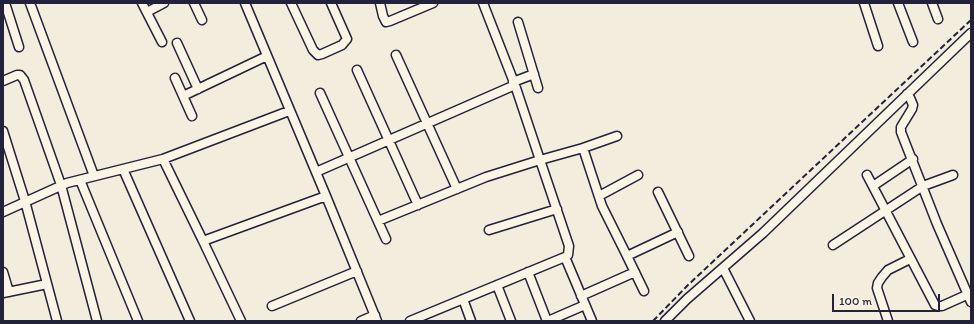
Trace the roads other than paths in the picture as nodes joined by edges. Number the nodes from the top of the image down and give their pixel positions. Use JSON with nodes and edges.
{"nodes":[{"id":1,"x":15,"y":3,"type":"edge"},
{"id":2,"x":30,"y":3,"type":"edge"},
{"id":3,"x":142,"y":3,"type":"edge"},
{"id":4,"x":164,"y":3,"type":"edge"},
{"id":5,"x":194,"y":3,"type":"edge"},
{"id":6,"x":245,"y":3,"type":"edge"},
{"id":7,"x":291,"y":3,"type":"edge"},
{"id":8,"x":331,"y":3,"type":"edge"},
{"id":9,"x":380,"y":3,"type":"edge"},
{"id":10,"x":435,"y":3,"type":"edge"},
{"id":11,"x":483,"y":3,"type":"edge"},
{"id":12,"x":864,"y":3,"type":"edge"},
{"id":13,"x":898,"y":3,"type":"edge"},
{"id":14,"x":932,"y":3,"type":"edge"},
{"id":15,"x":6,"y":5,"type":"edge"},
{"id":16,"x":146,"y":12,"type":"junction"},
{"id":17,"x":938,"y":19,"type":"dead end"},
{"id":18,"x":202,"y":20,"type":"dead end"},
{"id":19,"x":518,"y":22,"type":"dead end"},
{"id":20,"x":971,"y":33,"type":"edge"},
{"id":21,"x":162,"y":42,"type":"dead end"},
{"id":22,"x":913,"y":42,"type":"dead end"},
{"id":23,"x":177,"y":43,"type":"dead end"},
{"id":24,"x":878,"y":46,"type":"dead end"},
{"id":25,"x":19,"y":47,"type":"dead end"},
{"id":26,"x":396,"y":55,"type":"dead end"},
{"id":27,"x":267,"y":56,"type":"junction"},
{"id":28,"x":357,"y":70,"type":"dead end"},
{"id":29,"x":534,"y":74,"type":"junction"},
{"id":30,"x":175,"y":78,"type":"dead end"},
{"id":31,"x":3,"y":81,"type":"edge"},
{"id":32,"x":514,"y":83,"type":"junction"},
{"id":33,"x":198,"y":88,"type":"junction"},
{"id":34,"x":538,"y":88,"type":"dead end"},
{"id":35,"x":320,"y":93,"type":"dead end"},
{"id":36,"x":907,"y":94,"type":"junction"},
{"id":37,"x":183,"y":96,"type":"junction"},
{"id":38,"x":289,"y":111,"type":"junction"},
{"id":39,"x":192,"y":116,"type":"dead end"},
{"id":40,"x":427,"y":124,"type":"junction"},
{"id":41,"x":3,"y":131,"type":"edge"},
{"id":42,"x":617,"y":136,"type":"dead end"},
{"id":43,"x":389,"y":140,"type":"junction"},
{"id":44,"x":583,"y":148,"type":"junction"},
{"id":45,"x":349,"y":158,"type":"junction"},
{"id":46,"x":163,"y":159,"type":"junction"},
{"id":47,"x":912,"y":159,"type":"junction"},
{"id":48,"x":540,"y":160,"type":"junction"},
{"id":49,"x":123,"y":169,"type":"junction"},
{"id":50,"x":316,"y":172,"type":"junction"},
{"id":51,"x":638,"y":175,"type":"dead end"},
{"id":52,"x":867,"y":175,"type":"dead end"},
{"id":53,"x":953,"y":175,"type":"dead end"},
{"id":54,"x":94,"y":176,"type":"junction"},
{"id":55,"x":80,"y":180,"type":"junction"},
{"id":56,"x":61,"y":185,"type":"junction"},
{"id":57,"x":873,"y":186,"type":"junction"},
{"id":58,"x":923,"y":186,"type":"junction"},
{"id":59,"x":457,"y":189,"type":"junction"},
{"id":60,"x":658,"y":192,"type":"dead end"},
{"id":61,"x":326,"y":196,"type":"junction"},
{"id":62,"x":599,"y":196,"type":"junction"},
{"id":63,"x":25,"y":201,"type":"junction"},
{"id":64,"x":418,"y":204,"type":"junction"},
{"id":65,"x":557,"y":209,"type":"junction"},
{"id":66,"x":886,"y":210,"type":"junction"},
{"id":67,"x":3,"y":212,"type":"edge"},
{"id":68,"x":378,"y":221,"type":"junction"},
{"id":69,"x":489,"y":230,"type":"dead end"},
{"id":70,"x":678,"y":232,"type":"junction"},
{"id":71,"x":386,"y":239,"type":"dead end"},
{"id":72,"x":203,"y":241,"type":"junction"},
{"id":73,"x":833,"y":245,"type":"dead end"},
{"id":74,"x":627,"y":256,"type":"junction"},
{"id":75,"x":689,"y":256,"type":"dead end"},
{"id":76,"x":565,"y":257,"type":"junction"},
{"id":77,"x":910,"y":259,"type":"junction"},
{"id":78,"x":723,"y":268,"type":"junction"},
{"id":79,"x":357,"y":271,"type":"junction"},
{"id":80,"x":3,"y":272,"type":"edge"},
{"id":81,"x":528,"y":272,"type":"junction"},
{"id":82,"x":635,"y":272,"type":"junction"},
{"id":83,"x":47,"y":284,"type":"junction"},
{"id":84,"x":497,"y":285,"type":"junction"},
{"id":85,"x":644,"y":291,"type":"dead end"},
{"id":86,"x":6,"y":292,"type":"edge"},
{"id":87,"x":581,"y":296,"type":"junction"},
{"id":88,"x":970,"y":297,"type":"edge"},
{"id":89,"x":462,"y":299,"type":"junction"},
{"id":90,"x":585,"y":305,"type":"junction"},
{"id":91,"x":272,"y":306,"type":"dead end"},
{"id":92,"x":376,"y":318,"type":"edge"},
{"id":93,"x":424,"y":318,"type":"edge"},
{"id":94,"x":56,"y":321,"type":"edge"},
{"id":95,"x":97,"y":321,"type":"edge"},
{"id":96,"x":138,"y":321,"type":"edge"},
{"id":97,"x":190,"y":321,"type":"edge"},
{"id":98,"x":241,"y":321,"type":"edge"},
{"id":99,"x":361,"y":321,"type":"edge"},
{"id":100,"x":410,"y":321,"type":"edge"},
{"id":101,"x":471,"y":321,"type":"edge"},
{"id":102,"x":511,"y":321,"type":"edge"},
{"id":103,"x":547,"y":321,"type":"edge"},
{"id":104,"x":592,"y":321,"type":"edge"},
{"id":105,"x":665,"y":321,"type":"edge"},
{"id":106,"x":750,"y":321,"type":"edge"},
{"id":107,"x":888,"y":321,"type":"edge"}],
"edges":[{"from":1,"to":15,"type":"street"},
{"from":2,"to":54,"type":"street"},
{"from":3,"to":16,"type":"street"},
{"from":4,"to":16,"type":"street"},
{"from":5,"to":18,"type":"street"},
{"from":6,"to":27,"type":"street"},
{"from":7,"to":8,"type":"street"},
{"from":9,"to":10,"type":"street"},
{"from":11,"to":32,"type":"street"},
{"from":12,"to":24,"type":"street"},
{"from":13,"to":22,"type":"street"},
{"from":14,"to":17,"type":"street"},
{"from":15,"to":25,"type":"street"},
{"from":16,"to":21,"type":"street"},
{"from":19,"to":29,"type":"street"},
{"from":20,"to":36,"type":"street"},
{"from":23,"to":33,"type":"street"},
{"from":26,"to":40,"type":"street"},
{"from":27,"to":33,"type":"street"},
{"from":27,"to":38,"type":"street"},
{"from":28,"to":43,"type":"street"},
{"from":29,"to":32,"type":"street"},
{"from":29,"to":34,"type":"street"},
{"from":30,"to":37,"type":"street"},
{"from":31,"to":56,"type":"street"},
{"from":32,"to":40,"type":"street"},
{"from":32,"to":48,"type":"street"},
{"from":33,"to":37,"type":"street"},
{"from":35,"to":45,"type":"street"},
{"from":36,"to":47,"type":"street"},
{"from":36,"to":78,"type":"street"},
{"from":37,"to":39,"type":"street"},
{"from":38,"to":46,"type":"street"},
{"from":38,"to":50,"type":"street"},
{"from":40,"to":43,"type":"street"},
{"from":40,"to":59,"type":"street"},
{"from":41,"to":63,"type":"street"},
{"from":42,"to":44,"type":"street"},
{"from":43,"to":45,"type":"street"},
{"from":43,"to":64,"type":"street"},
{"from":44,"to":48,"type":"street"},
{"from":44,"to":62,"type":"street"},
{"from":45,"to":50,"type":"street"},
{"from":45,"to":68,"type":"street"},
{"from":46,"to":49,"type":"street"},
{"from":46,"to":72,"type":"street"},
{"from":47,"to":57,"type":"street"},
{"from":47,"to":58,"type":"street"},
{"from":48,"to":59,"type":"street"},
{"from":48,"to":65,"type":"street"},
{"from":49,"to":54,"type":"street"},
{"from":49,"to":97,"type":"street"},
{"from":50,"to":61,"type":"street"},
{"from":51,"to":62,"type":"street"},
{"from":52,"to":57,"type":"street"},
{"from":53,"to":58,"type":"street"},
{"from":54,"to":55,"type":"street"},
{"from":55,"to":56,"type":"street"},
{"from":55,"to":96,"type":"street"},
{"from":56,"to":63,"type":"street"},
{"from":56,"to":95,"type":"street"},
{"from":57,"to":66,"type":"street"},
{"from":58,"to":66,"type":"street"},
{"from":58,"to":88,"type":"street"},
{"from":59,"to":64,"type":"street"},
{"from":60,"to":70,"type":"street"},
{"from":61,"to":72,"type":"street"},
{"from":61,"to":79,"type":"street"},
{"from":62,"to":74,"type":"street"},
{"from":63,"to":67,"type":"street"},
{"from":63,"to":83,"type":"street"},
{"from":64,"to":68,"type":"street"},
{"from":65,"to":69,"type":"street"},
{"from":65,"to":76,"type":"street"},
{"from":66,"to":73,"type":"street"},
{"from":66,"to":77,"type":"street"},
{"from":68,"to":71,"type":"street"},
{"from":70,"to":74,"type":"street"},
{"from":70,"to":75,"type":"street"},
{"from":72,"to":98,"type":"street"},
{"from":74,"to":82,"type":"street"},
{"from":76,"to":81,"type":"street"},
{"from":76,"to":87,"type":"street"},
{"from":77,"to":88,"type":"street"},
{"from":77,"to":107,"type":"street"},
{"from":78,"to":105,"type":"street"},
{"from":78,"to":106,"type":"street"},
{"from":79,"to":91,"type":"street"},
{"from":79,"to":92,"type":"street"},
{"from":80,"to":86,"type":"street"},
{"from":81,"to":84,"type":"street"},
{"from":81,"to":103,"type":"street"},
{"from":82,"to":85,"type":"street"},
{"from":82,"to":87,"type":"street"},
{"from":83,"to":86,"type":"street"},
{"from":83,"to":94,"type":"street"},
{"from":84,"to":89,"type":"street"},
{"from":84,"to":102,"type":"street"},
{"from":87,"to":90,"type":"street"},
{"from":89,"to":93,"type":"street"},
{"from":89,"to":101,"type":"street"},
{"from":90,"to":103,"type":"street"},
{"from":90,"to":104,"type":"street"},
{"from":92,"to":99,"type":"street"},
{"from":93,"to":100,"type":"street"}]}
